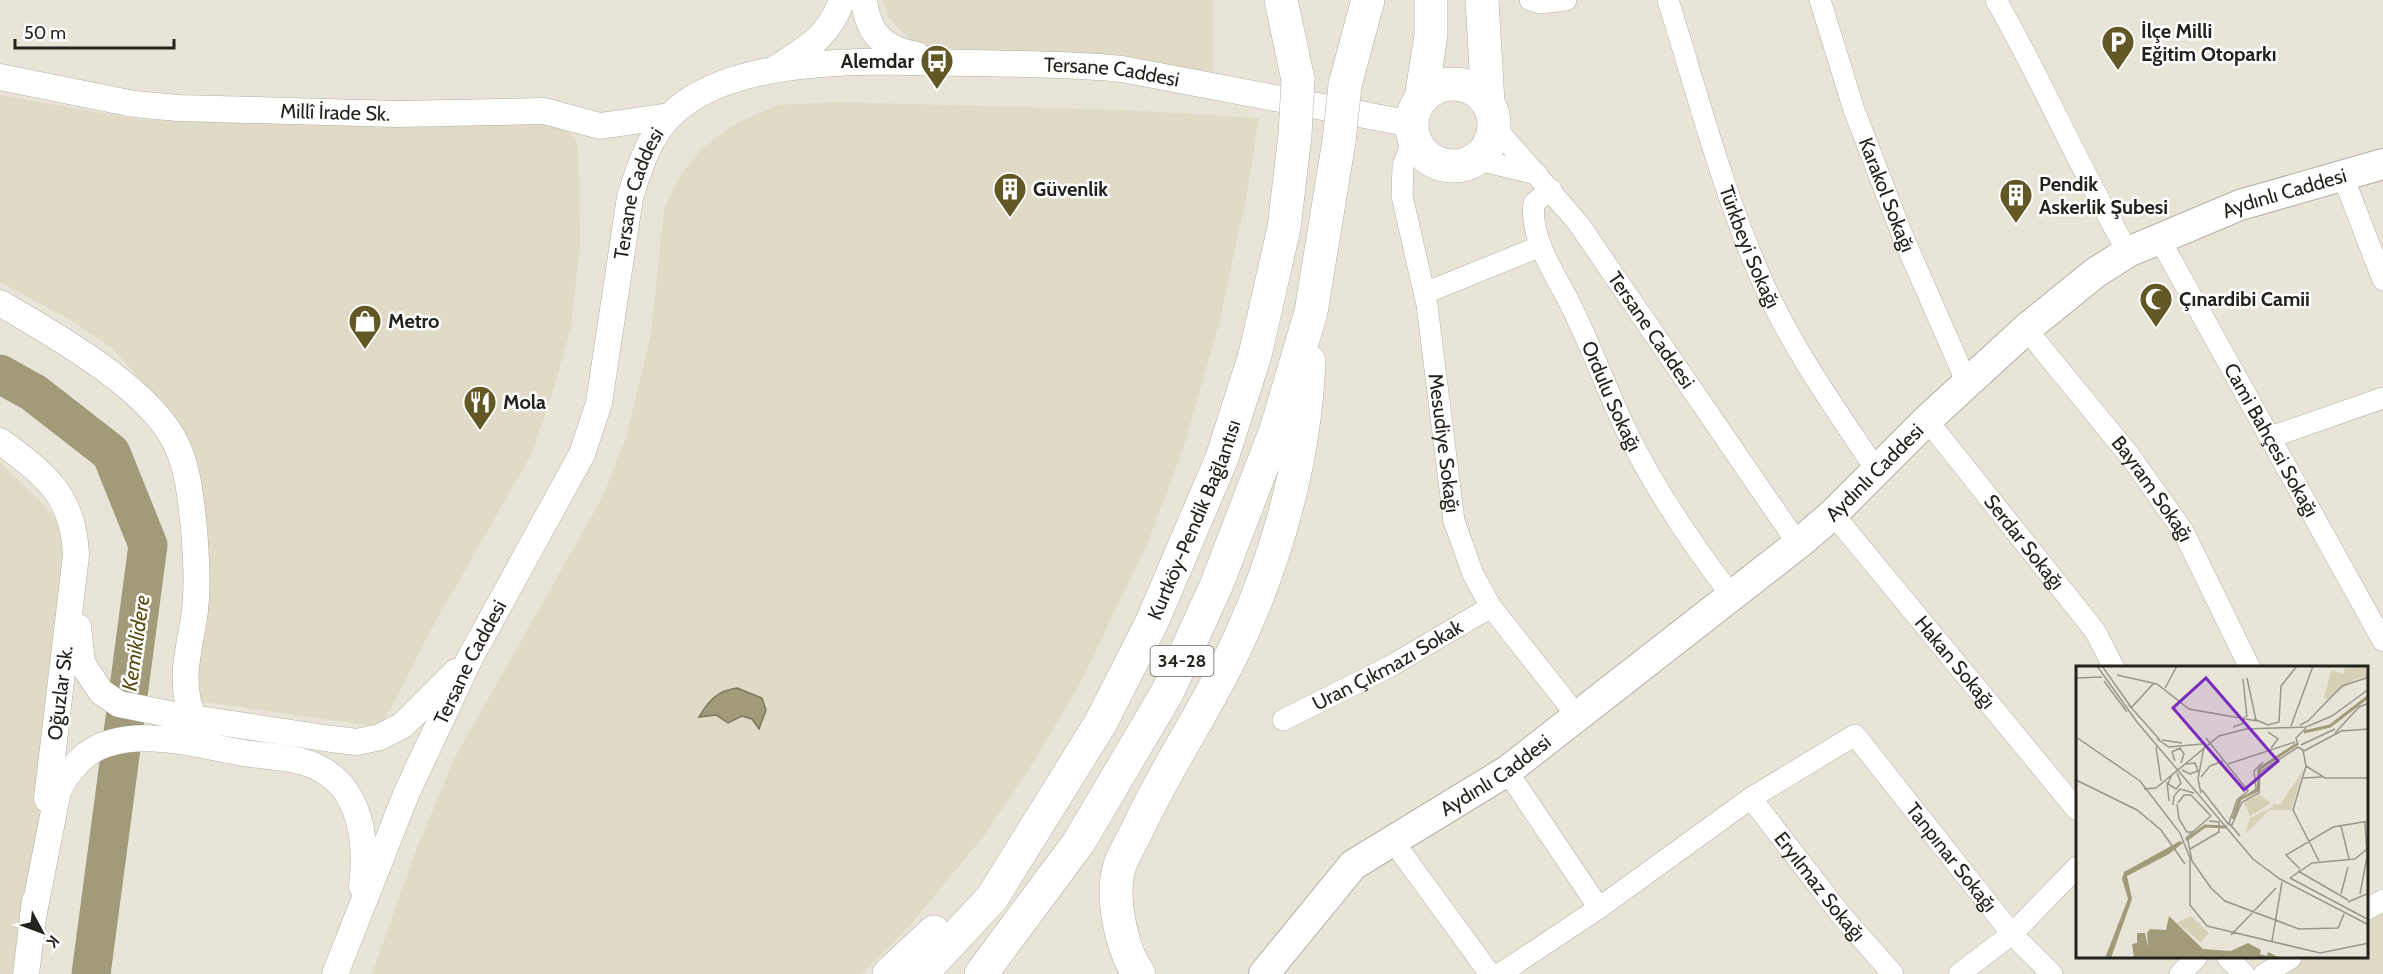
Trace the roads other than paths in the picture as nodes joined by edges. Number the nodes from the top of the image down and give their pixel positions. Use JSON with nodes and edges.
{"nodes":[{"id":1,"x":842,"y":0,"type":"edge"},
{"id":2,"x":864,"y":0,"type":"edge"},
{"id":3,"x":1281,"y":0,"type":"edge"},
{"id":4,"x":1305,"y":0,"type":"edge"},
{"id":5,"x":1348,"y":0,"type":"edge"},
{"id":6,"x":1368,"y":0,"type":"edge"},
{"id":7,"x":1431,"y":0,"type":"edge"},
{"id":8,"x":1530,"y":0,"type":"edge"},
{"id":9,"x":1566,"y":0,"type":"edge"},
{"id":10,"x":1668,"y":0,"type":"edge"},
{"id":11,"x":1820,"y":0,"type":"edge"},
{"id":12,"x":1996,"y":0,"type":"edge"},
{"id":13,"x":1484,"y":1,"type":"edge"},
{"id":14,"x":974,"y":63,"type":"junction"},
{"id":15,"x":773,"y":70,"type":"junction"},
{"id":16,"x":0,"y":77,"type":"edge"},
{"id":17,"x":1298,"y":80,"type":"junction"},
{"id":18,"x":1345,"y":85,"type":"junction"},
{"id":19,"x":1491,"y":114,"type":"junction"},
{"id":20,"x":670,"y":116,"type":"junction"},
{"id":21,"x":1416,"y":120,"type":"junction"},
{"id":22,"x":1475,"y":159,"type":"junction"},
{"id":23,"x":2383,"y":164,"type":"edge"},
{"id":24,"x":2342,"y":174,"type":"junction"},
{"id":25,"x":1544,"y":182,"type":"junction"},
{"id":26,"x":2159,"y":238,"type":"junction"},
{"id":27,"x":1541,"y":246,"type":"junction"},
{"id":28,"x":2128,"y":252,"type":"junction"},
{"id":29,"x":2383,"y":280,"type":"edge"},
{"id":30,"x":1425,"y":293,"type":"junction"},
{"id":31,"x":0,"y":303,"type":"edge"},
{"id":32,"x":1311,"y":312,"type":"junction"},
{"id":33,"x":2026,"y":329,"type":"junction"},
{"id":34,"x":1967,"y":383,"type":"junction"},
{"id":35,"x":2383,"y":399,"type":"edge"},
{"id":36,"x":1927,"y":420,"type":"junction"},
{"id":37,"x":2271,"y":437,"type":"junction"},
{"id":38,"x":0,"y":441,"type":"edge"},
{"id":39,"x":1877,"y":471,"type":"junction"},
{"id":40,"x":1833,"y":514,"type":"junction"},
{"id":41,"x":1798,"y":544,"type":"junction"},
{"id":42,"x":76,"y":555,"type":"junction"},
{"id":43,"x":1731,"y":595,"type":"junction"},
{"id":44,"x":1491,"y":607,"type":"junction"},
{"id":45,"x":2383,"y":641,"type":"edge"},
{"id":46,"x":470,"y":658,"type":"junction"},
{"id":47,"x":2113,"y":666,"type":"edge"},
{"id":48,"x":2249,"y":666,"type":"edge"},
{"id":49,"x":186,"y":717,"type":"junction"},
{"id":50,"x":1578,"y":717,"type":"junction"},
{"id":51,"x":1283,"y":720,"type":"dead end"},
{"id":52,"x":1507,"y":771,"type":"junction"},
{"id":53,"x":1751,"y":798,"type":"junction"},
{"id":54,"x":2076,"y":809,"type":"edge"},
{"id":55,"x":1042,"y":818,"type":"junction"},
{"id":56,"x":1393,"y":841,"type":"junction"},
{"id":57,"x":2076,"y":868,"type":"edge"},
{"id":58,"x":1599,"y":908,"type":"junction"},
{"id":59,"x":33,"y":917,"type":"junction"},
{"id":60,"x":358,"y":917,"type":"junction"},
{"id":61,"x":2012,"y":934,"type":"junction"},
{"id":62,"x":2194,"y":959,"type":"edge"},
{"id":63,"x":2230,"y":959,"type":"edge"},
{"id":64,"x":2288,"y":959,"type":"edge"},
{"id":65,"x":1139,"y":973,"type":"edge"},
{"id":66,"x":26,"y":974,"type":"edge"},
{"id":67,"x":335,"y":974,"type":"edge"},
{"id":68,"x":889,"y":974,"type":"edge"},
{"id":69,"x":921,"y":974,"type":"edge"},
{"id":70,"x":981,"y":974,"type":"edge"},
{"id":71,"x":1264,"y":974,"type":"edge"},
{"id":72,"x":1289,"y":974,"type":"edge"},
{"id":73,"x":1490,"y":974,"type":"edge"},
{"id":74,"x":1500,"y":974,"type":"edge"},
{"id":75,"x":1893,"y":974,"type":"edge"},
{"id":76,"x":1959,"y":974,"type":"edge"},
{"id":77,"x":2052,"y":974,"type":"edge"},
{"id":78,"x":2180,"y":974,"type":"edge"},
{"id":79,"x":2244,"y":974,"type":"edge"},
{"id":80,"x":2264,"y":974,"type":"edge"}],
"edges":[{"from":1,"to":15,"type":"street"},
{"from":2,"to":14,"type":"street"},
{"from":3,"to":17,"type":"main road"},
{"from":4,"to":17,"type":"main road","name":"Kurtköy-Pendik Bağlantısı","number":"34-28"},
{"from":5,"to":18,"type":"main road","number":"34-28"},
{"from":6,"to":18,"type":"main road"},
{"from":7,"to":21,"type":"main road"},
{"from":8,"to":9,"type":"street"},
{"from":10,"to":39,"type":"street","name":"Türkbeyi Sokağı"},
{"from":11,"to":34,"type":"street","name":"Karakol Sokağı"},
{"from":12,"to":28,"type":"street"},
{"from":13,"to":19,"type":"main road"},
{"from":14,"to":15,"type":"street","name":"Tersane Caddesi"},
{"from":14,"to":21,"type":"street","name":"Tersane Caddesi"},
{"from":15,"to":20,"type":"street","name":"Tersane Caddesi"},
{"from":16,"to":20,"type":"street","name":"Millî İrade Sk."},
{"from":17,"to":55,"type":"main road","name":"Kurtköy-Pendik Bağlantısı","number":"34-28","bridge":true},
{"from":18,"to":32,"type":"main road","number":"34-28","bridge":true},
{"from":19,"to":21,"type":"main road"},
{"from":19,"to":22,"type":"main road"},
{"from":19,"to":25,"type":"street","name":"Tersane Caddesi"},
{"from":20,"to":46,"type":"street","name":"Tersane Caddesi"},
{"from":21,"to":22,"type":"main road"},
{"from":21,"to":30,"type":"street","name":"Mesudiye Sokağı"},
{"from":22,"to":25,"type":"street"},
{"from":23,"to":24,"type":"main road","name":"Aydınlı Caddesi"},
{"from":24,"to":26,"type":"main road","name":"Aydınlı Caddesi"},
{"from":24,"to":29,"type":"street"},
{"from":25,"to":27,"type":"street","name":"Ordulu Sokağı"},
{"from":25,"to":41,"type":"street","name":"Tersane Caddesi"},
{"from":26,"to":28,"type":"main road","name":"Aydınlı Caddesi"},
{"from":26,"to":37,"type":"street","name":"Cami Bahçesi Sokağı"},
{"from":27,"to":30,"type":"street"},
{"from":27,"to":43,"type":"street","name":"Ordulu Sokağı"},
{"from":28,"to":33,"type":"main road","name":"Aydınlı Caddesi"},
{"from":30,"to":44,"type":"street","name":"Mesudiye Sokağı"},
{"from":31,"to":49,"type":"street"},
{"from":32,"to":65,"type":"main road"},
{"from":32,"to":70,"type":"main road","number":"34-28"},
{"from":33,"to":34,"type":"main road","name":"Aydınlı Caddesi"},
{"from":33,"to":48,"type":"street","name":"Bayram Sokağı"},
{"from":34,"to":36,"type":"main road","name":"Aydınlı Caddesi"},
{"from":35,"to":37,"type":"street"},
{"from":36,"to":39,"type":"main road","name":"Aydınlı Caddesi"},
{"from":36,"to":47,"type":"street","name":"Serdar Sokağı"},
{"from":37,"to":45,"type":"street","name":"Cami Bahçesi Sokağı"},
{"from":38,"to":42,"type":"street","name":"Oğuzlar Sk."},
{"from":39,"to":40,"type":"main road","name":"Aydınlı Caddesi"},
{"from":40,"to":41,"type":"main road","name":"Aydınlı Caddesi"},
{"from":40,"to":54,"type":"street","name":"Hakan Sokağı"},
{"from":41,"to":43,"type":"main road","name":"Aydınlı Caddesi"},
{"from":42,"to":49,"type":"street"},
{"from":42,"to":59,"type":"street","name":"Oğuzlar Sk."},
{"from":43,"to":50,"type":"main road","name":"Aydınlı Caddesi"},
{"from":44,"to":50,"type":"street","name":"Mesudiye Sokağı"},
{"from":44,"to":51,"type":"street","name":"Uran Çıkmazı Sokak"},
{"from":46,"to":49,"type":"street"},
{"from":46,"to":60,"type":"street","name":"Tersane Caddesi"},
{"from":50,"to":52,"type":"main road","name":"Aydınlı Caddesi"},
{"from":52,"to":56,"type":"main road","name":"Aydınlı Caddesi"},
{"from":52,"to":58,"type":"street"},
{"from":53,"to":58,"type":"street"},
{"from":53,"to":61,"type":"street","name":"Tanpınar Sokağı"},
{"from":53,"to":75,"type":"street","name":"Eryılmaz Sokağı"},
{"from":55,"to":68,"type":"main road"},
{"from":55,"to":69,"type":"main road","name":"Kurtköy-Pendik Bağlantısı","number":"34-28"},
{"from":56,"to":71,"type":"main road","name":"Aydınlı Caddesi"},
{"from":56,"to":72,"type":"main road","name":"Aydınlı Caddesi"},
{"from":56,"to":73,"type":"street"},
{"from":57,"to":61,"type":"street"},
{"from":58,"to":74,"type":"street"},
{"from":59,"to":60,"type":"street"},
{"from":59,"to":66,"type":"street","name":"Oğuzlar Sk."},
{"from":60,"to":67,"type":"street","name":"Tersane Caddesi"},
{"from":61,"to":76,"type":"street"},
{"from":61,"to":77,"type":"street","name":"Tanpınar Sokağı"},
{"from":62,"to":78,"type":"street"},
{"from":63,"to":79,"type":"street"},
{"from":64,"to":80,"type":"street"}]}
